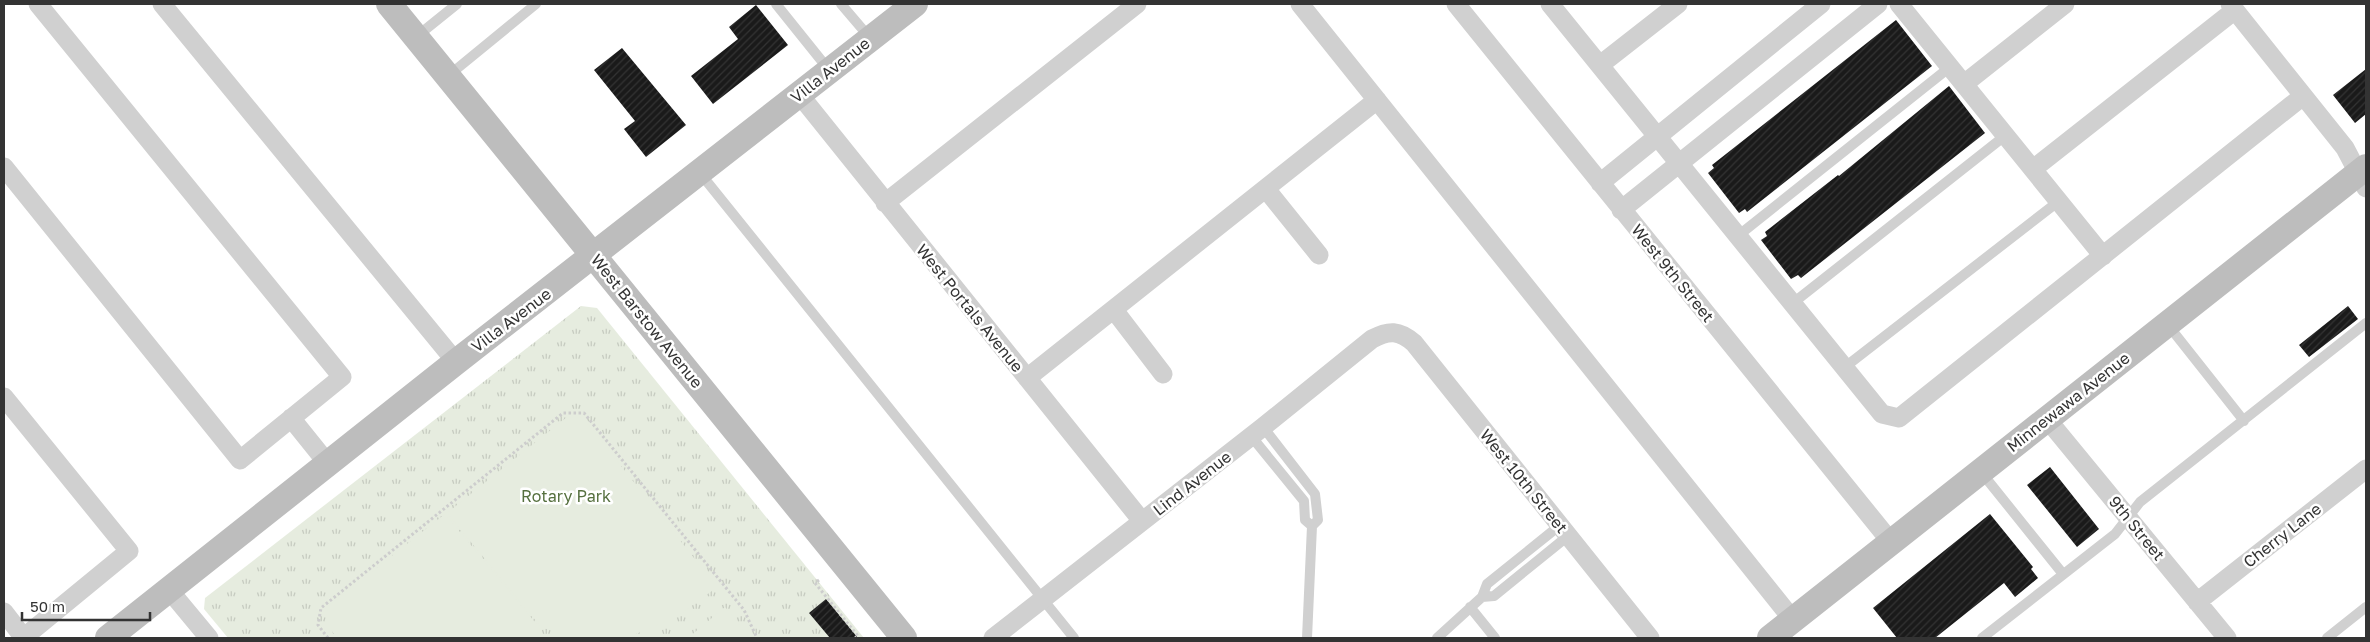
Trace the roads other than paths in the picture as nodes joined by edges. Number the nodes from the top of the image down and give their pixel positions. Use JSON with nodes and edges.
{"nodes":[{"id":1,"x":38,"y":4,"type":"edge"},
{"id":2,"x":164,"y":4,"type":"edge"},
{"id":3,"x":389,"y":4,"type":"edge"},
{"id":4,"x":457,"y":4,"type":"edge"},
{"id":5,"x":536,"y":4,"type":"edge"},
{"id":6,"x":776,"y":4,"type":"edge"},
{"id":7,"x":841,"y":4,"type":"edge"},
{"id":8,"x":916,"y":4,"type":"edge"},
{"id":9,"x":1137,"y":4,"type":"edge"},
{"id":10,"x":1300,"y":4,"type":"edge"},
{"id":11,"x":1456,"y":4,"type":"edge"},
{"id":12,"x":1550,"y":4,"type":"edge"},
{"id":13,"x":1678,"y":4,"type":"edge"},
{"id":14,"x":1821,"y":4,"type":"edge"},
{"id":15,"x":1878,"y":4,"type":"edge"},
{"id":16,"x":1899,"y":4,"type":"edge"},
{"id":17,"x":2065,"y":4,"type":"edge"},
{"id":18,"x":2232,"y":7,"type":"edge"},
{"id":19,"x":416,"y":37,"type":"junction"},
{"id":20,"x":870,"y":39,"type":"junction"},
{"id":21,"x":1600,"y":65,"type":"junction"},
{"id":22,"x":1950,"y":67,"type":"junction"},
{"id":23,"x":829,"y":70,"type":"junction"},
{"id":24,"x":448,"y":76,"type":"junction"},
{"id":25,"x":1964,"y":84,"type":"junction"},
{"id":26,"x":799,"y":94,"type":"junction"},
{"id":27,"x":2303,"y":96,"type":"junction"},
{"id":28,"x":1377,"y":100,"type":"junction"},
{"id":29,"x":2006,"y":135,"type":"junction"},
{"id":30,"x":1659,"y":136,"type":"junction"},
{"id":31,"x":1680,"y":163,"type":"junction"},
{"id":32,"x":4,"y":168,"type":"edge"},
{"id":33,"x":2033,"y":169,"type":"junction"},
{"id":34,"x":700,"y":172,"type":"junction"},
{"id":35,"x":2364,"y":176,"type":"edge"},
{"id":36,"x":1600,"y":183,"type":"junction"},
{"id":37,"x":1266,"y":189,"type":"junction"},
{"id":38,"x":2059,"y":201,"type":"junction"},
{"id":39,"x":885,"y":203,"type":"junction"},
{"id":40,"x":1622,"y":210,"type":"junction"},
{"id":41,"x":1739,"y":236,"type":"junction"},
{"id":42,"x":1319,"y":255,"type":"dead end"},
{"id":43,"x":594,"y":256,"type":"junction"},
{"id":44,"x":2103,"y":256,"type":"junction"},
{"id":45,"x":1793,"y":303,"type":"junction"},
{"id":46,"x":1114,"y":310,"type":"junction"},
{"id":47,"x":2366,"y":323,"type":"edge"},
{"id":48,"x":2167,"y":324,"type":"junction"},
{"id":49,"x":1392,"y":332,"type":"joint"},
{"id":50,"x":456,"y":362,"type":"junction"},
{"id":51,"x":1844,"y":367,"type":"junction"},
{"id":52,"x":1163,"y":374,"type":"dead end"},
{"id":53,"x":1027,"y":378,"type":"junction"},
{"id":54,"x":4,"y":396,"type":"edge"},
{"id":55,"x":291,"y":418,"type":"junction"},
{"id":56,"x":2047,"y":419,"type":"junction"},
{"id":57,"x":2244,"y":421,"type":"junction"},
{"id":58,"x":1257,"y":432,"type":"junction"},
{"id":59,"x":328,"y":464,"type":"junction"},
{"id":60,"x":2366,"y":469,"type":"edge"},
{"id":61,"x":1980,"y":472,"type":"junction"},
{"id":62,"x":2128,"y":516,"type":"junction"},
{"id":63,"x":1142,"y":521,"type":"junction"},
{"id":64,"x":1312,"y":526,"type":"junction"},
{"id":65,"x":1564,"y":531,"type":"junction"},
{"id":66,"x":1891,"y":542,"type":"junction"},
{"id":67,"x":2063,"y":574,"type":"junction"},
{"id":68,"x":170,"y":591,"type":"junction"},
{"id":69,"x":1042,"y":599,"type":"junction"},
{"id":70,"x":2197,"y":602,"type":"junction"},
{"id":71,"x":1470,"y":607,"type":"junction"},
{"id":72,"x":2366,"y":607,"type":"edge"},
{"id":73,"x":4,"y":612,"type":"edge"},
{"id":74,"x":1794,"y":620,"type":"junction"},
{"id":75,"x":24,"y":638,"type":"edge"},
{"id":76,"x":108,"y":638,"type":"edge"},
{"id":77,"x":209,"y":638,"type":"edge"},
{"id":78,"x":904,"y":638,"type":"edge"},
{"id":79,"x":993,"y":638,"type":"edge"},
{"id":80,"x":1074,"y":638,"type":"edge"},
{"id":81,"x":1307,"y":638,"type":"edge"},
{"id":82,"x":1437,"y":638,"type":"edge"},
{"id":83,"x":1495,"y":638,"type":"edge"},
{"id":84,"x":1650,"y":638,"type":"edge"},
{"id":85,"x":1770,"y":638,"type":"edge"},
{"id":86,"x":1982,"y":638,"type":"edge"},
{"id":87,"x":2227,"y":638,"type":"edge"},
{"id":88,"x":2327,"y":638,"type":"edge"}],
"edges":[{"from":1,"to":55,"type":"street"},
{"from":2,"to":50,"type":"street"},
{"from":3,"to":19,"type":"main road","name":"West Barstow Avenue"},
{"from":4,"to":19,"type":"lane"},
{"from":5,"to":24,"type":"lane"},
{"from":6,"to":23,"type":"lane"},
{"from":7,"to":20,"type":"lane"},
{"from":8,"to":20,"type":"main road","name":"Villa Avenue"},
{"from":9,"to":39,"type":"street"},
{"from":10,"to":28,"type":"street"},
{"from":11,"to":36,"type":"street","name":"West 9th Street"},
{"from":12,"to":21,"type":"street"},
{"from":13,"to":21,"type":"street"},
{"from":14,"to":30,"type":"street"},
{"from":15,"to":31,"type":"street"},
{"from":16,"to":22,"type":"street"},
{"from":17,"to":25,"type":"street"},
{"from":18,"to":27,"type":"street"},
{"from":18,"to":33,"type":"street"},
{"from":19,"to":24,"type":"main road","name":"West Barstow Avenue"},
{"from":20,"to":23,"type":"main road","name":"Villa Avenue"},
{"from":21,"to":30,"type":"street"},
{"from":22,"to":25,"type":"street"},
{"from":22,"to":41,"type":"lane"},
{"from":23,"to":26,"type":"main road","name":"Villa Avenue"},
{"from":24,"to":43,"type":"main road","name":"West Barstow Avenue"},
{"from":25,"to":29,"type":"street"},
{"from":26,"to":34,"type":"main road","name":"Villa Avenue"},
{"from":26,"to":39,"type":"street","name":"West Portals Avenue"},
{"from":27,"to":35,"type":"street"},
{"from":27,"to":44,"type":"street"},
{"from":28,"to":37,"type":"street"},
{"from":28,"to":74,"type":"street"},
{"from":29,"to":33,"type":"street"},
{"from":29,"to":45,"type":"lane"},
{"from":30,"to":31,"type":"street"},
{"from":30,"to":36,"type":"street"},
{"from":31,"to":40,"type":"street"},
{"from":31,"to":41,"type":"street"},
{"from":32,"to":55,"type":"street"},
{"from":33,"to":38,"type":"street"},
{"from":34,"to":43,"type":"main road","name":"Villa Avenue"},
{"from":34,"to":69,"type":"lane"},
{"from":35,"to":48,"type":"main road","name":"Minnewawa Avenue"},
{"from":36,"to":40,"type":"street","name":"West 9th Street"},
{"from":37,"to":42,"type":"street"},
{"from":37,"to":46,"type":"street"},
{"from":38,"to":44,"type":"street"},
{"from":38,"to":51,"type":"lane"},
{"from":39,"to":53,"type":"street","name":"West Portals Avenue"},
{"from":40,"to":66,"type":"street","name":"West 9th Street"},
{"from":41,"to":45,"type":"street"},
{"from":43,"to":50,"type":"main road","name":"Villa Avenue"},
{"from":43,"to":78,"type":"main road","name":"West Barstow Avenue"},
{"from":44,"to":51,"type":"street"},
{"from":45,"to":51,"type":"street"},
{"from":46,"to":52,"type":"street"},
{"from":46,"to":53,"type":"street"},
{"from":47,"to":57,"type":"lane"},
{"from":48,"to":56,"type":"main road","name":"Minnewawa Avenue"},
{"from":48,"to":57,"type":"lane"},
{"from":49,"to":58,"type":"street","name":"Lind Avenue"},
{"from":49,"to":65,"type":"street","name":"West 10th Street"},
{"from":50,"to":59,"type":"main road","name":"Villa Avenue"},
{"from":53,"to":63,"type":"street","name":"West Portals Avenue"},
{"from":54,"to":75,"type":"street"},
{"from":55,"to":59,"type":"street"},
{"from":56,"to":61,"type":"main road","name":"Minnewawa Avenue"},
{"from":56,"to":62,"type":"street","name":"9th Street"},
{"from":57,"to":62,"type":"lane"},
{"from":58,"to":63,"type":"street","name":"Lind Avenue"},
{"from":58,"to":64,"type":"lane"},
{"from":58,"to":64,"type":"lane"},
{"from":59,"to":68,"type":"main road","name":"Villa Avenue"},
{"from":60,"to":70,"type":"street","name":"Cherry Lane"},
{"from":61,"to":66,"type":"main road","name":"Minnewawa Avenue"},
{"from":61,"to":67,"type":"lane"},
{"from":62,"to":67,"type":"lane"},
{"from":62,"to":70,"type":"street","name":"9th Street"},
{"from":63,"to":69,"type":"street","name":"Lind Avenue"},
{"from":64,"to":81,"type":"lane"},
{"from":65,"to":71,"type":"lane"},
{"from":65,"to":84,"type":"street","name":"West 10th Street"},
{"from":66,"to":74,"type":"main road","name":"Minnewawa Avenue"},
{"from":67,"to":86,"type":"lane"},
{"from":68,"to":76,"type":"main road","name":"Villa Avenue"},
{"from":68,"to":77,"type":"street"},
{"from":69,"to":79,"type":"street","name":"Lind Avenue"},
{"from":69,"to":80,"type":"lane"},
{"from":70,"to":87,"type":"street","name":"9th Street"},
{"from":71,"to":82,"type":"lane"},
{"from":71,"to":83,"type":"lane"},
{"from":72,"to":88,"type":"lane"},
{"from":73,"to":75,"type":"street"},
{"from":74,"to":85,"type":"main road","name":"Minnewawa Avenue"}]}
